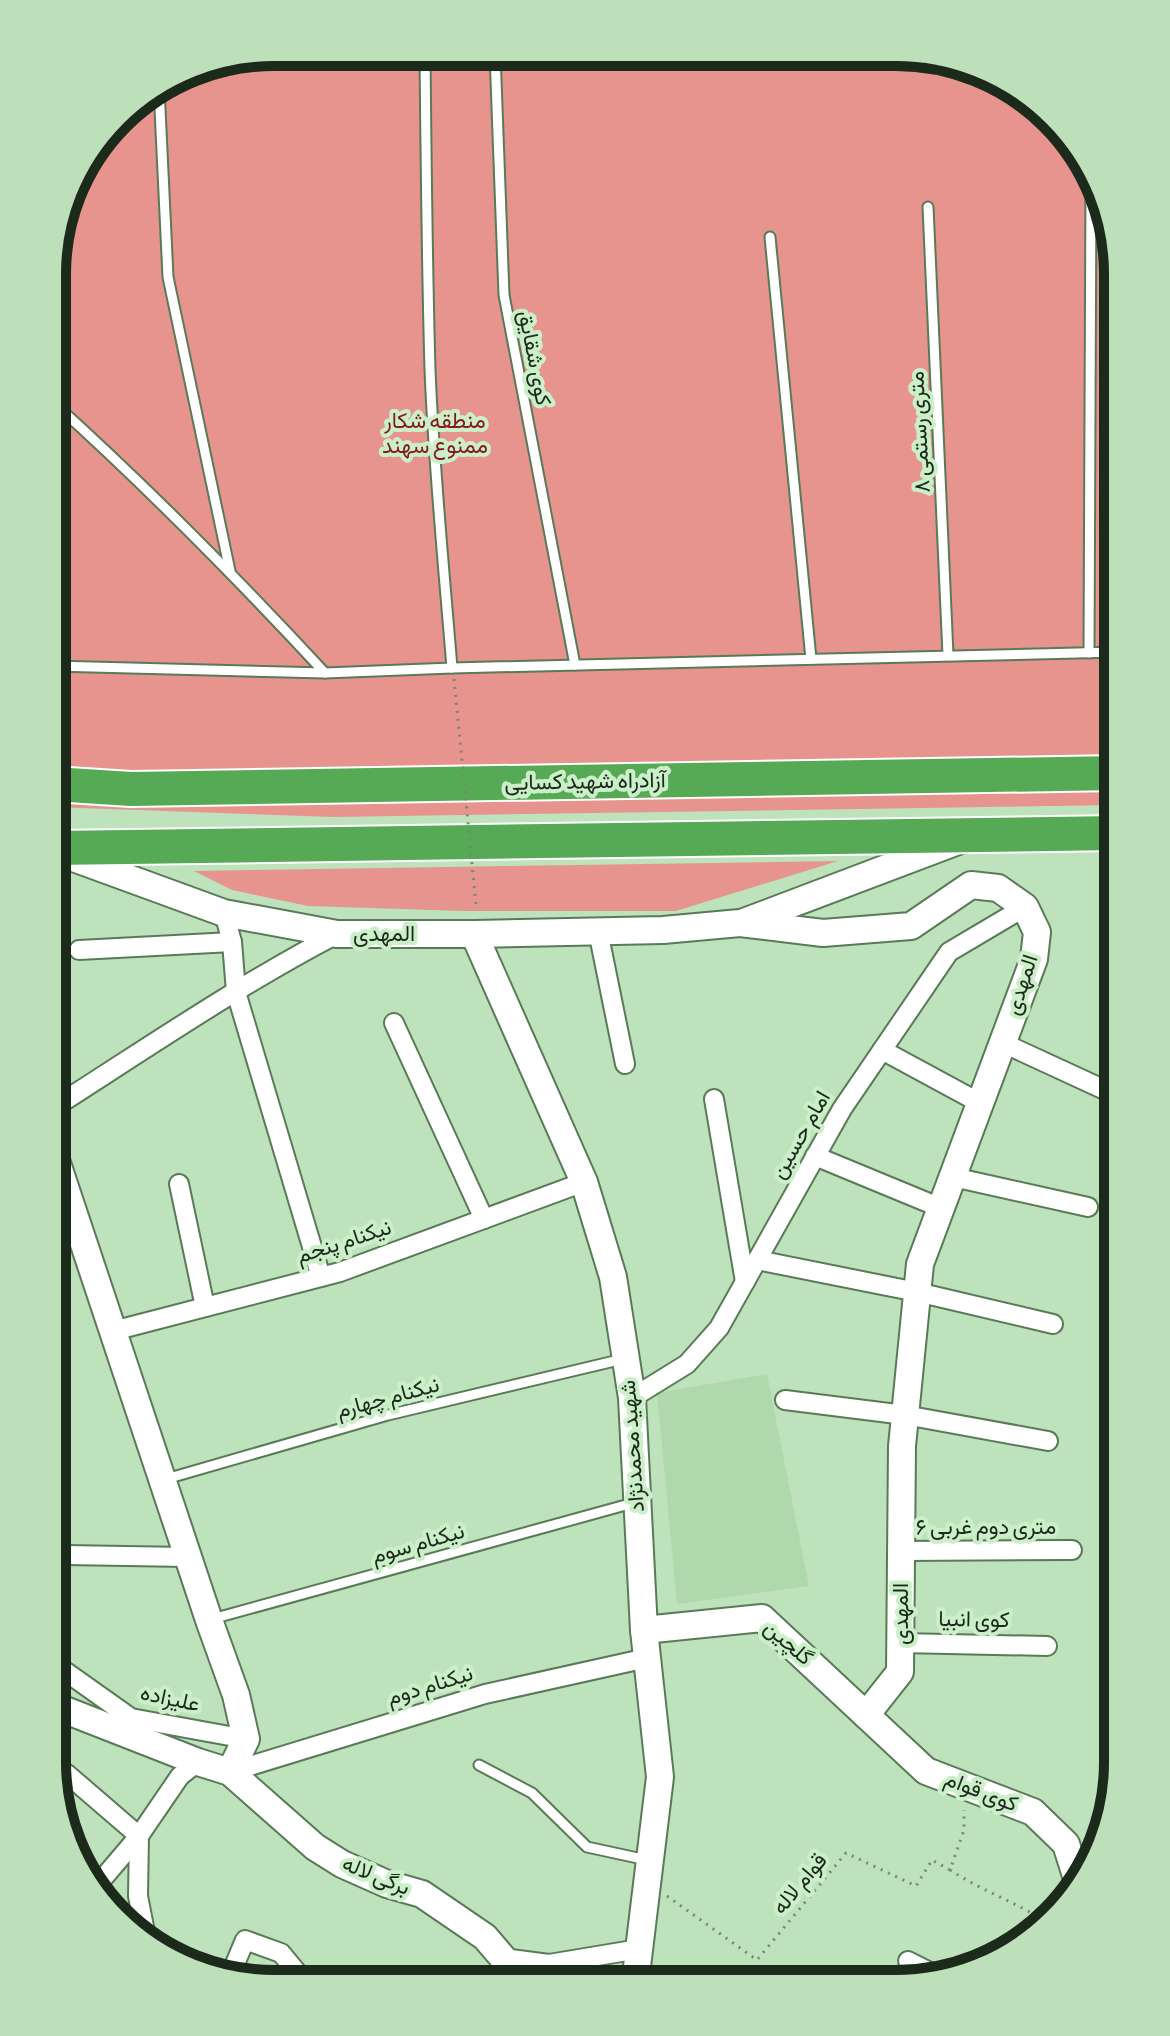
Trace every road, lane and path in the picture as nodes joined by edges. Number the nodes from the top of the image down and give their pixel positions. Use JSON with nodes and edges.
{"nodes":[{"id":1,"x":425,"y":66,"type":"edge"},
{"id":2,"x":495,"y":66,"type":"edge"},
{"id":3,"x":160,"y":101,"type":"edge"},
{"id":4,"x":1091,"y":202,"type":"edge"},
{"id":5,"x":928,"y":207,"type":"dead end"},
{"id":6,"x":770,"y":237,"type":"dead end"},
{"id":7,"x":66,"y":414,"type":"edge"},
{"id":8,"x":230,"y":571,"type":"junction"},
{"id":9,"x":1104,"y":652,"type":"edge"},
{"id":10,"x":1089,"y":653,"type":"junction"},
{"id":11,"x":948,"y":655,"type":"junction"},
{"id":12,"x":811,"y":659,"type":"junction"},
{"id":13,"x":575,"y":665,"type":"junction"},
{"id":14,"x":66,"y":666,"type":"edge"},
{"id":15,"x":452,"y":668,"type":"junction"},
{"id":16,"x":325,"y":673,"type":"junction"},
{"id":17,"x":454,"y":679,"type":"dead end"},
{"id":18,"x":1104,"y":773,"type":"edge"},
{"id":19,"x":66,"y":785,"type":"edge"},
{"id":20,"x":1104,"y":833,"type":"edge"},
{"id":21,"x":974,"y":835,"type":"junction"},
{"id":22,"x":66,"y":849,"type":"edge"},
{"id":23,"x":66,"y":854,"type":"edge"},
{"id":24,"x":476,"y":905,"type":"dead end"},
{"id":25,"x":1025,"y":907,"type":"junction"},
{"id":26,"x":224,"y":913,"type":"junction"},
{"id":27,"x":740,"y":923,"type":"junction"},
{"id":28,"x":598,"y":931,"type":"junction"},
{"id":29,"x":337,"y":934,"type":"junction"},
{"id":30,"x":474,"y":934,"type":"junction"},
{"id":31,"x":232,"y":942,"type":"junction"},
{"id":32,"x":79,"y":950,"type":"dead end"},
{"id":33,"x":236,"y":992,"type":"junction"},
{"id":34,"x":394,"y":1023,"type":"dead end"},
{"id":35,"x":1003,"y":1043,"type":"junction"},
{"id":36,"x":882,"y":1050,"type":"junction"},
{"id":37,"x":625,"y":1064,"type":"dead end"},
{"id":38,"x":1104,"y":1090,"type":"edge"},
{"id":39,"x":714,"y":1099,"type":"dead end"},
{"id":40,"x":66,"y":1100,"type":"edge"},
{"id":41,"x":980,"y":1103,"type":"junction"},
{"id":42,"x":815,"y":1156,"type":"junction"},
{"id":43,"x":953,"y":1177,"type":"junction"},
{"id":44,"x":584,"y":1182,"type":"junction"},
{"id":45,"x":179,"y":1184,"type":"dead end"},
{"id":46,"x":66,"y":1190,"type":"edge"},
{"id":47,"x":1088,"y":1207,"type":"dead end"},
{"id":48,"x":941,"y":1208,"type":"junction"},
{"id":49,"x":484,"y":1219,"type":"junction"},
{"id":50,"x":757,"y":1260,"type":"junction"},
{"id":51,"x":321,"y":1277,"type":"junction"},
{"id":52,"x":745,"y":1282,"type":"junction"},
{"id":53,"x":917,"y":1292,"type":"junction"},
{"id":54,"x":205,"y":1307,"type":"junction"},
{"id":55,"x":1053,"y":1324,"type":"dead end"},
{"id":56,"x":113,"y":1331,"type":"junction"},
{"id":57,"x":626,"y":1358,"type":"junction"},
{"id":58,"x":632,"y":1398,"type":"junction"},
{"id":59,"x":785,"y":1400,"type":"dead end"},
{"id":60,"x":905,"y":1415,"type":"junction"},
{"id":61,"x":1048,"y":1441,"type":"dead end"},
{"id":62,"x":162,"y":1480,"type":"junction"},
{"id":63,"x":637,"y":1501,"type":"junction"},
{"id":64,"x":1072,"y":1550,"type":"dead end"},
{"id":65,"x":901,"y":1551,"type":"junction"},
{"id":66,"x":66,"y":1555,"type":"edge"},
{"id":67,"x":188,"y":1557,"type":"junction"},
{"id":68,"x":209,"y":1620,"type":"junction"},
{"id":69,"x":644,"y":1630,"type":"junction"},
{"id":70,"x":900,"y":1643,"type":"junction"},
{"id":71,"x":1047,"y":1646,"type":"dead end"},
{"id":72,"x":647,"y":1658,"type":"junction"},
{"id":73,"x":66,"y":1672,"type":"edge"},
{"id":74,"x":66,"y":1710,"type":"edge"},
{"id":75,"x":866,"y":1715,"type":"junction"},
{"id":76,"x":246,"y":1739,"type":"junction"},
{"id":77,"x":198,"y":1762,"type":"junction"},
{"id":78,"x":479,"y":1765,"type":"dead end"},
{"id":79,"x":230,"y":1772,"type":"junction"},
{"id":80,"x":67,"y":1774,"type":"edge"},
{"id":81,"x":965,"y":1786,"type":"junction"},
{"id":82,"x":139,"y":1836,"type":"junction"},
{"id":83,"x":1074,"y":1869,"type":"edge"},
{"id":84,"x":950,"y":1870,"type":"junction"},
{"id":85,"x":649,"y":1871,"type":"junction"},
{"id":86,"x":102,"y":1879,"type":"edge"},
{"id":87,"x":1036,"y":1915,"type":"edge"},
{"id":88,"x":143,"y":1924,"type":"edge"},
{"id":89,"x":639,"y":1949,"type":"junction"},
{"id":90,"x":503,"y":1958,"type":"junction"},
{"id":91,"x":908,"y":1961,"type":"dead end"},
{"id":92,"x":234,"y":1966,"type":"edge"},
{"id":93,"x":922,"y":1968,"type":"edge"},
{"id":94,"x":295,"y":1970,"type":"edge"},
{"id":95,"x":509,"y":1970,"type":"edge"},
{"id":96,"x":637,"y":1970,"type":"edge"}],
"edges":[{"from":1,"to":15,"type":"lane"},
{"from":2,"to":13,"type":"lane","name":"کوی شقایق"},
{"from":3,"to":8,"type":"lane"},
{"from":4,"to":10,"type":"lane"},
{"from":5,"to":11,"type":"lane","name":"۸ متری رستمی"},
{"from":6,"to":12,"type":"lane"},
{"from":7,"to":8,"type":"lane"},
{"from":8,"to":16,"type":"lane"},
{"from":9,"to":10,"type":"lane"},
{"from":10,"to":11,"type":"lane"},
{"from":11,"to":12,"type":"lane"},
{"from":12,"to":13,"type":"lane"},
{"from":13,"to":15,"type":"lane"},
{"from":14,"to":16,"type":"lane"},
{"from":15,"to":16,"type":"lane"},
{"from":17,"to":24,"type":"path","bridge":true},
{"from":18,"to":19,"type":"highway","name":"آزادراه شهید کسایی"},
{"from":20,"to":21,"type":"highway"},
{"from":21,"to":22,"type":"highway"},
{"from":21,"to":27,"type":"street"},
{"from":23,"to":26,"type":"street","name":"المهدی"},
{"from":25,"to":27,"type":"street","name":"المهدی"},
{"from":25,"to":35,"type":"street","name":"المهدی"},
{"from":25,"to":36,"type":"street","name":"امام حسین"},
{"from":26,"to":29,"type":"street","name":"المهدی"},
{"from":26,"to":31,"type":"street"},
{"from":27,"to":28,"type":"street","name":"المهدی"},
{"from":28,"to":30,"type":"street","name":"المهدی"},
{"from":28,"to":37,"type":"street"},
{"from":29,"to":30,"type":"street","name":"المهدی"},
{"from":29,"to":33,"type":"street"},
{"from":30,"to":44,"type":"street","name":"شهید محمدنژاد"},
{"from":31,"to":32,"type":"street"},
{"from":31,"to":33,"type":"street"},
{"from":33,"to":40,"type":"street"},
{"from":33,"to":51,"type":"street"},
{"from":34,"to":49,"type":"street"},
{"from":35,"to":38,"type":"street"},
{"from":35,"to":41,"type":"street","name":"المهدی"},
{"from":36,"to":41,"type":"street"},
{"from":36,"to":42,"type":"street","name":"امام حسین"},
{"from":39,"to":52,"type":"street"},
{"from":41,"to":43,"type":"street","name":"المهدی"},
{"from":42,"to":48,"type":"street"},
{"from":42,"to":50,"type":"street","name":"امام حسین"},
{"from":43,"to":47,"type":"street"},
{"from":43,"to":48,"type":"street","name":"المهدی"},
{"from":44,"to":49,"type":"street","name":"نیکنام پنجم"},
{"from":44,"to":57,"type":"street","name":"شهید محمدنژاد"},
{"from":45,"to":54,"type":"street"},
{"from":46,"to":56,"type":"street"},
{"from":48,"to":53,"type":"street","name":"المهدی"},
{"from":49,"to":51,"type":"street","name":"نیکنام پنجم"},
{"from":50,"to":52,"type":"street","name":"امام حسین"},
{"from":50,"to":53,"type":"street"},
{"from":51,"to":54,"type":"street","name":"نیکنام پنجم"},
{"from":52,"to":58,"type":"street","name":"امام حسین"},
{"from":53,"to":55,"type":"street"},
{"from":53,"to":60,"type":"street","name":"المهدی"},
{"from":54,"to":56,"type":"street","name":"نیکنام پنجم"},
{"from":56,"to":62,"type":"street"},
{"from":57,"to":58,"type":"street","name":"شهید محمدنژاد"},
{"from":57,"to":62,"type":"lane","name":"نیکنام چهارم"},
{"from":58,"to":63,"type":"street","name":"شهید محمدنژاد"},
{"from":59,"to":60,"type":"street"},
{"from":60,"to":61,"type":"street"},
{"from":60,"to":65,"type":"street","name":"المهدی"},
{"from":62,"to":67,"type":"street"},
{"from":63,"to":68,"type":"lane","name":"نیکنام سوم"},
{"from":63,"to":69,"type":"street","name":"شهید محمدنژاد"},
{"from":64,"to":65,"type":"street","name":"۶ متری دوم غربی"},
{"from":65,"to":70,"type":"street","name":"المهدی"},
{"from":66,"to":67,"type":"street"},
{"from":67,"to":68,"type":"street"},
{"from":68,"to":76,"type":"street"},
{"from":69,"to":72,"type":"street","name":"شهید محمدنژاد"},
{"from":69,"to":75,"type":"street","name":"گلچین"},
{"from":70,"to":71,"type":"street","name":"کوی انبیا"},
{"from":70,"to":75,"type":"street","name":"المهدی"},
{"from":72,"to":79,"type":"street","name":"نیکنام دوم"},
{"from":72,"to":85,"type":"street","name":"شهید محمدنژاد"},
{"from":73,"to":76,"type":"street","name":"علیزاده"},
{"from":74,"to":77,"type":"street"},
{"from":75,"to":81,"type":"street","name":"کوی قوام"},
{"from":76,"to":79,"type":"street"},
{"from":77,"to":79,"type":"street"},
{"from":77,"to":82,"type":"street"},
{"from":78,"to":85,"type":"lane"},
{"from":79,"to":90,"type":"street","name":"برگی لاله"},
{"from":80,"to":82,"type":"street"},
{"from":81,"to":83,"type":"street","name":"کوی قوام"},
{"from":81,"to":84,"type":"path"},
{"from":82,"to":86,"type":"street"},
{"from":82,"to":88,"type":"street"},
{"from":84,"to":85,"type":"path","name":"قوام لاله"},
{"from":84,"to":87,"type":"path"},
{"from":85,"to":89,"type":"street","name":"شهید محمدنژاد"},
{"from":89,"to":90,"type":"street"},
{"from":89,"to":96,"type":"street","name":"شهید محمدنژاد"},
{"from":90,"to":95,"type":"street","name":"برگی لاله"},
{"from":91,"to":93,"type":"street"},
{"from":92,"to":94,"type":"street"}]}
